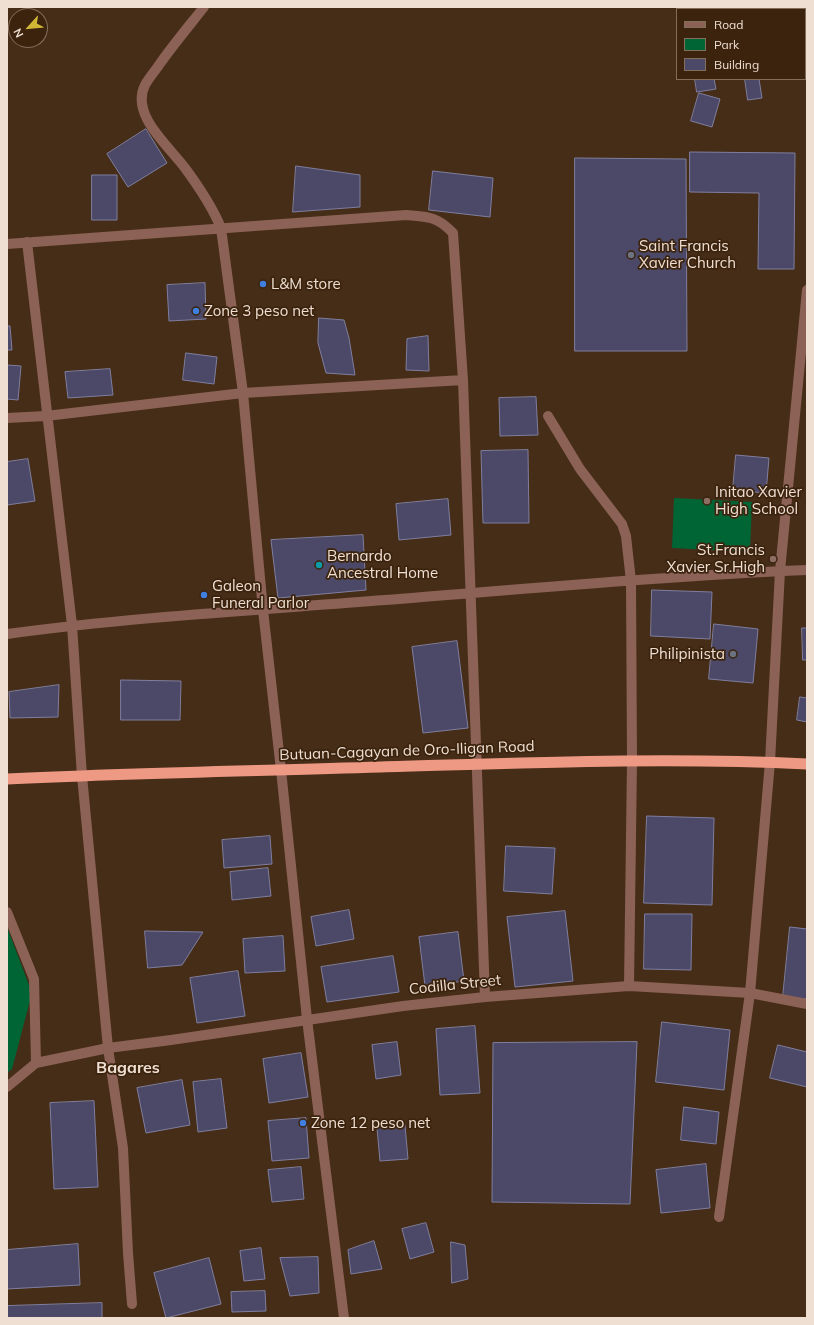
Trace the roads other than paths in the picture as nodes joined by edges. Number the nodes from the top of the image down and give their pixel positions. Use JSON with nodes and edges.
{"nodes":[{"id":1,"x":204,"y":7,"type":"edge"},
{"id":2,"x":220,"y":228,"type":"junction"},
{"id":3,"x":26,"y":242,"type":"junction"},
{"id":4,"x":7,"y":244,"type":"edge"},
{"id":5,"x":807,"y":290,"type":"edge"},
{"id":6,"x":804,"y":353,"type":"edge"},
{"id":7,"x":463,"y":380,"type":"junction"},
{"id":8,"x":243,"y":393,"type":"junction"},
{"id":9,"x":46,"y":416,"type":"junction"},
{"id":10,"x":548,"y":416,"type":"dead end"},
{"id":11,"x":7,"y":418,"type":"edge"},
{"id":12,"x":807,"y":570,"type":"edge"},
{"id":13,"x":780,"y":571,"type":"junction"},
{"id":14,"x":631,"y":581,"type":"junction"},
{"id":15,"x":471,"y":594,"type":"junction"},
{"id":16,"x":263,"y":610,"type":"junction"},
{"id":17,"x":72,"y":625,"type":"junction"},
{"id":18,"x":7,"y":634,"type":"edge"},
{"id":19,"x":632,"y":761,"type":"junction"},
{"id":20,"x":770,"y":762,"type":"junction"},
{"id":21,"x":477,"y":764,"type":"junction"},
{"id":22,"x":807,"y":764,"type":"edge"},
{"id":23,"x":281,"y":770,"type":"junction"},
{"id":24,"x":82,"y":776,"type":"junction"},
{"id":25,"x":7,"y":779,"type":"edge"},
{"id":26,"x":7,"y":912,"type":"edge"},
{"id":27,"x":629,"y":986,"type":"junction"},
{"id":28,"x":750,"y":993,"type":"junction"},
{"id":29,"x":485,"y":997,"type":"junction"},
{"id":30,"x":807,"y":1004,"type":"edge"},
{"id":31,"x":307,"y":1019,"type":"junction"},
{"id":32,"x":108,"y":1048,"type":"junction"},
{"id":33,"x":36,"y":1063,"type":"junction"},
{"id":34,"x":7,"y":1087,"type":"edge"},
{"id":35,"x":719,"y":1217,"type":"dead end"},
{"id":36,"x":132,"y":1304,"type":"dead end"},
{"id":37,"x":344,"y":1318,"type":"edge"}],
"edges":[{"from":1,"to":2,"type":"street"},
{"from":2,"to":3,"type":"street"},
{"from":2,"to":7,"type":"street"},
{"from":2,"to":8,"type":"street"},
{"from":3,"to":4,"type":"street"},
{"from":3,"to":9,"type":"street"},
{"from":5,"to":6,"type":"street"},
{"from":6,"to":13,"type":"street"},
{"from":7,"to":8,"type":"street"},
{"from":7,"to":15,"type":"street"},
{"from":8,"to":9,"type":"street"},
{"from":8,"to":16,"type":"street"},
{"from":9,"to":11,"type":"street"},
{"from":9,"to":17,"type":"street"},
{"from":10,"to":14,"type":"street"},
{"from":12,"to":13,"type":"street"},
{"from":13,"to":14,"type":"street"},
{"from":13,"to":20,"type":"street"},
{"from":14,"to":15,"type":"street"},
{"from":14,"to":19,"type":"street"},
{"from":15,"to":16,"type":"street"},
{"from":15,"to":21,"type":"street"},
{"from":16,"to":17,"type":"street"},
{"from":16,"to":23,"type":"street"},
{"from":17,"to":18,"type":"street"},
{"from":17,"to":24,"type":"street"},
{"from":19,"to":20,"type":"highway","name":"Butuan-Cagayan de Oro-Iligan Road"},
{"from":19,"to":21,"type":"highway","name":"Butuan-Cagayan de Oro-Iligan Road"},
{"from":19,"to":27,"type":"street"},
{"from":20,"to":22,"type":"highway","name":"Butuan-Cagayan de Oro-Iligan Road"},
{"from":20,"to":28,"type":"street"},
{"from":21,"to":23,"type":"highway","name":"Butuan-Cagayan de Oro-Iligan Road"},
{"from":21,"to":29,"type":"street"},
{"from":23,"to":24,"type":"highway","name":"Butuan-Cagayan de Oro-Iligan Road"},
{"from":23,"to":31,"type":"street"},
{"from":24,"to":25,"type":"highway","name":"Butuan-Cagayan de Oro-Iligan Road"},
{"from":24,"to":32,"type":"street"},
{"from":26,"to":33,"type":"street"},
{"from":27,"to":28,"type":"street","name":"Codilla Street"},
{"from":27,"to":29,"type":"street","name":"Codilla Street"},
{"from":28,"to":30,"type":"street","name":"Codilla Street"},
{"from":28,"to":35,"type":"street"},
{"from":29,"to":31,"type":"street","name":"Codilla Street"},
{"from":31,"to":32,"type":"street","name":"Codilla Street"},
{"from":31,"to":37,"type":"street"},
{"from":32,"to":33,"type":"street","name":"Codilla Street"},
{"from":32,"to":36,"type":"street"},
{"from":33,"to":34,"type":"street"}]}
